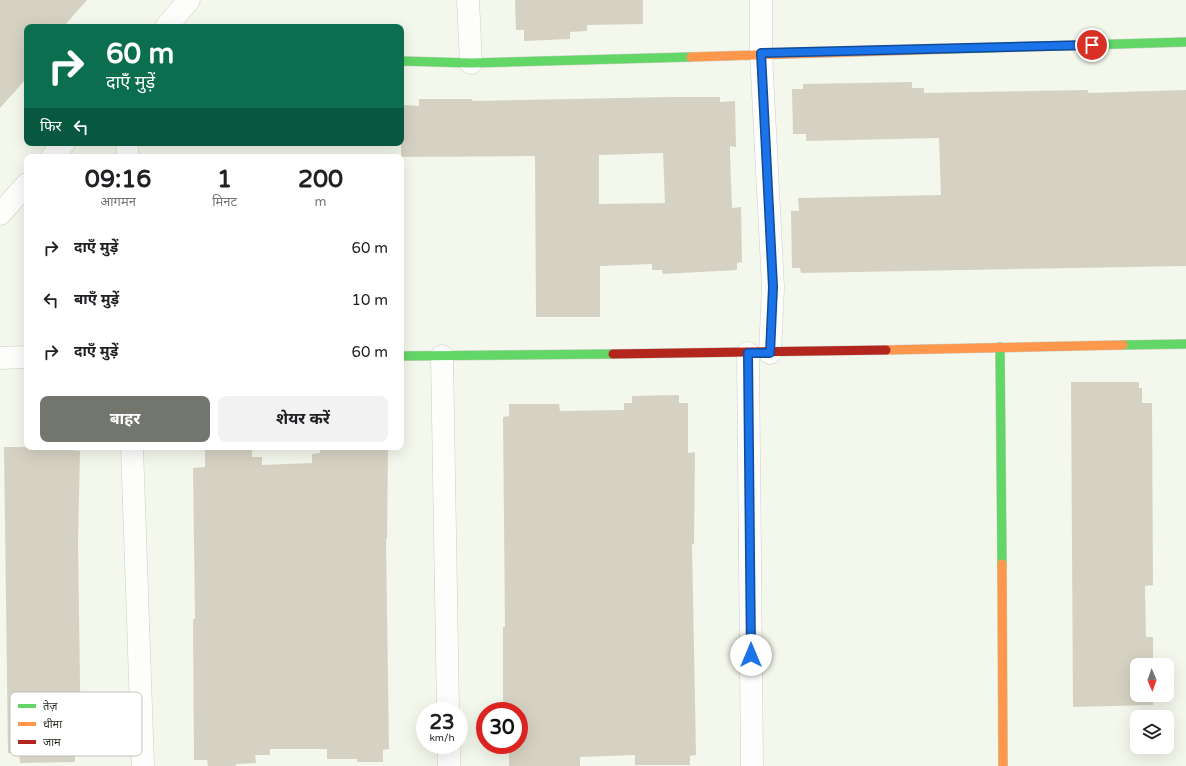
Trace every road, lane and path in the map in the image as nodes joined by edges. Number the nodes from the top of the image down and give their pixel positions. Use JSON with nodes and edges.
{"nodes":[{"id":1,"x":190,"y":0,"type":"edge"},
{"id":2,"x":468,"y":0,"type":"edge"},
{"id":3,"x":761,"y":0,"type":"edge"},
{"id":4,"x":169,"y":24,"type":"edge"},
{"id":5,"x":1186,"y":42,"type":"edge"},
{"id":6,"x":761,"y":53,"type":"junction"},
{"id":7,"x":404,"y":62,"type":"edge"},
{"id":8,"x":471,"y":63,"type":"junction"},
{"id":9,"x":61,"y":146,"type":"edge"},
{"id":10,"x":55,"y":154,"type":"edge"},
{"id":11,"x":24,"y":187,"type":"edge"},
{"id":12,"x":0,"y":214,"type":"edge"},
{"id":13,"x":1186,"y":344,"type":"edge"},
{"id":14,"x":1000,"y":347,"type":"junction"},
{"id":15,"x":748,"y":353,"type":"junction"},
{"id":16,"x":770,"y":353,"type":"junction"},
{"id":17,"x":404,"y":356,"type":"edge"},
{"id":18,"x":442,"y":356,"type":"junction"},
{"id":19,"x":24,"y":357,"type":"edge"},
{"id":20,"x":0,"y":358,"type":"edge"},
{"id":21,"x":132,"y":450,"type":"edge"},
{"id":22,"x":140,"y":692,"type":"edge"},
{"id":23,"x":448,"y":702,"type":"edge"},
{"id":24,"x":142,"y":737,"type":"edge"},
{"id":25,"x":449,"y":754,"type":"edge"},
{"id":26,"x":143,"y":766,"type":"edge"},
{"id":27,"x":449,"y":766,"type":"edge"},
{"id":28,"x":752,"y":766,"type":"edge"},
{"id":29,"x":1003,"y":766,"type":"edge"}],
"edges":[{"from":1,"to":4,"type":"street"},
{"from":2,"to":8,"type":"street"},
{"from":3,"to":6,"type":"street"},
{"from":5,"to":6,"type":"street"},
{"from":6,"to":8,"type":"street"},
{"from":6,"to":16,"type":"street"},
{"from":7,"to":8,"type":"street"},
{"from":9,"to":10,"type":"street"},
{"from":11,"to":12,"type":"street"},
{"from":13,"to":14,"type":"street"},
{"from":14,"to":16,"type":"street"},
{"from":14,"to":29,"type":"street"},
{"from":15,"to":16,"type":"street"},
{"from":15,"to":18,"type":"street"},
{"from":15,"to":28,"type":"street"},
{"from":17,"to":18,"type":"street"},
{"from":18,"to":23,"type":"street"},
{"from":19,"to":20,"type":"street"},
{"from":21,"to":22,"type":"street"},
{"from":24,"to":26,"type":"street"},
{"from":25,"to":27,"type":"street"}]}
